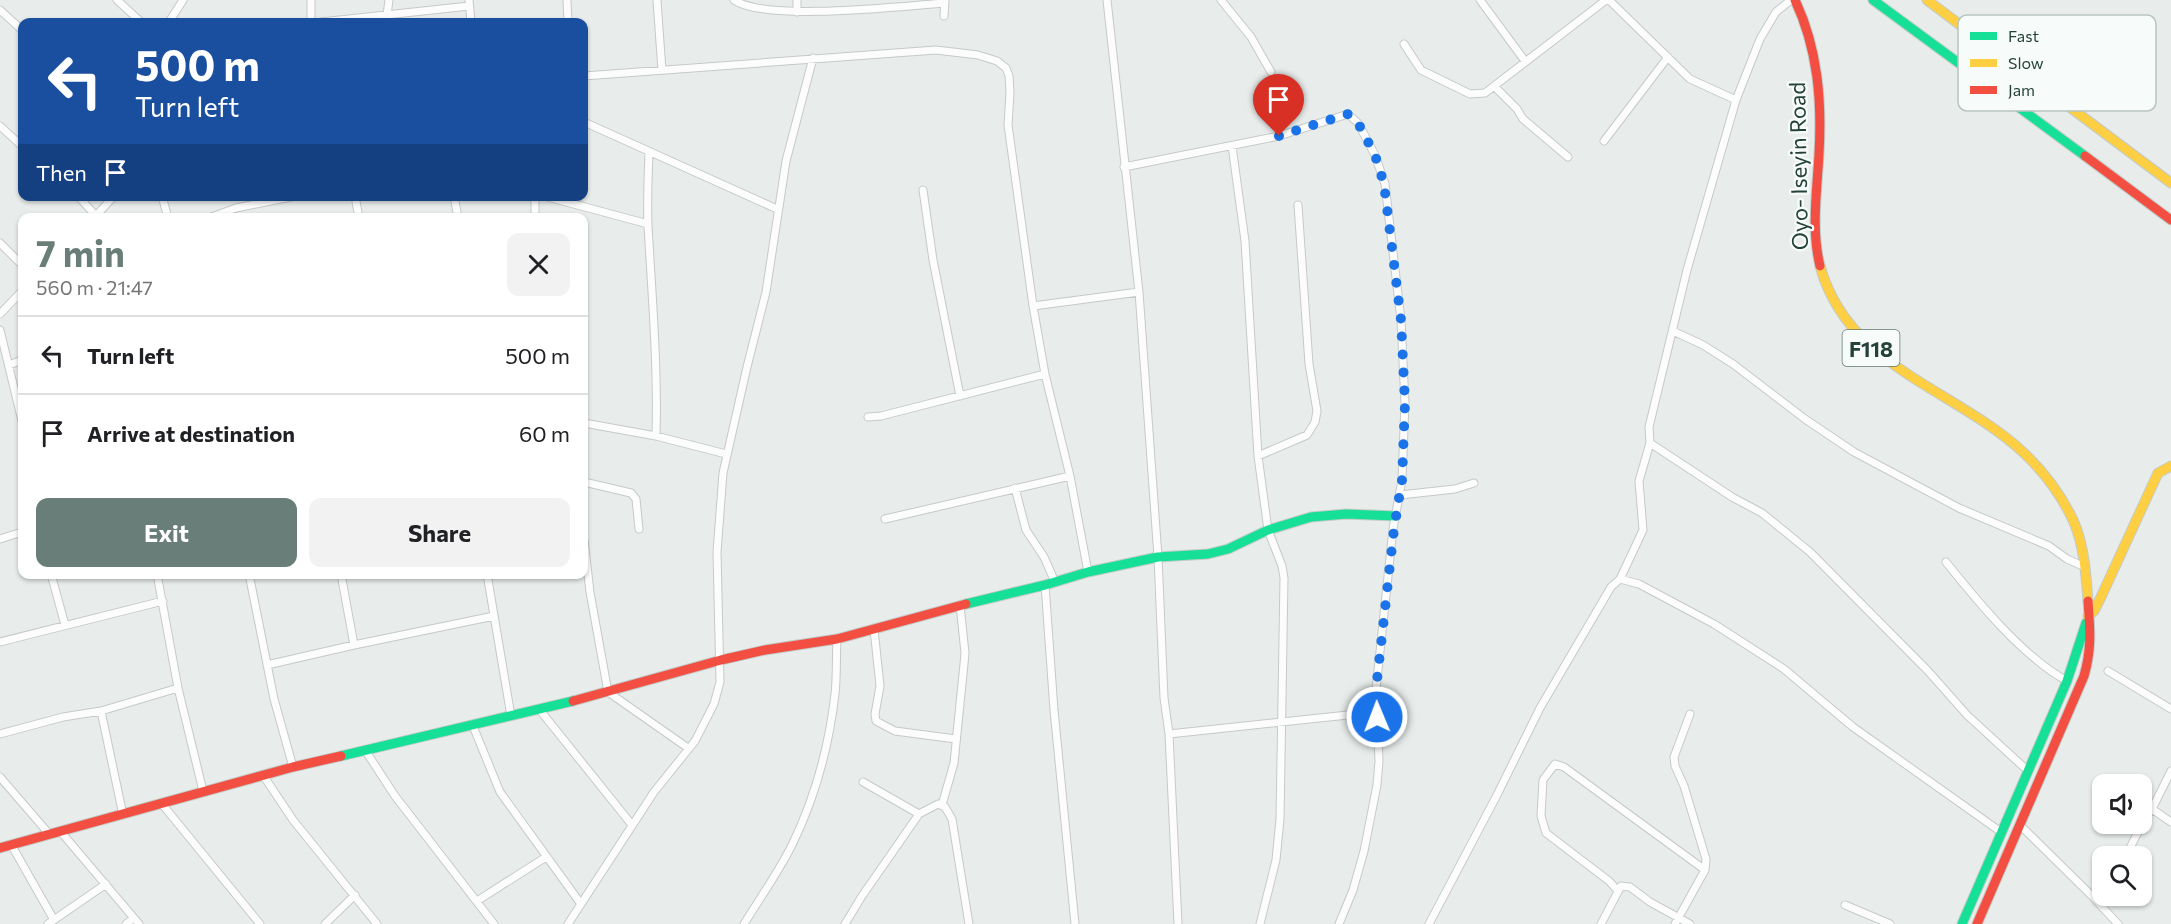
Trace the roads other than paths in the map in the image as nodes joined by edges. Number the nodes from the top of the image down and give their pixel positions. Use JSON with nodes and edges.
{"nodes":[{"id":1,"x":117,"y":0,"type":"edge"},
{"id":2,"x":183,"y":0,"type":"edge"},
{"id":3,"x":311,"y":0,"type":"edge"},
{"id":4,"x":389,"y":0,"type":"edge"},
{"id":5,"x":567,"y":0,"type":"edge"},
{"id":6,"x":734,"y":0,"type":"edge"},
{"id":7,"x":797,"y":0,"type":"edge"},
{"id":8,"x":1108,"y":0,"type":"edge"},
{"id":9,"x":1221,"y":0,"type":"edge"},
{"id":10,"x":1480,"y":0,"type":"edge"},
{"id":11,"x":1608,"y":0,"type":"edge"},
{"id":12,"x":1793,"y":0,"type":"edge"},
{"id":13,"x":1873,"y":0,"type":"edge"},
{"id":14,"x":1927,"y":0,"type":"edge"},
{"id":15,"x":657,"y":1,"type":"edge"},
{"id":16,"x":945,"y":2,"type":"edge"},
{"id":17,"x":469,"y":3,"type":"edge"},
{"id":18,"x":0,"y":10,"type":"edge"},
{"id":19,"x":797,"y":12,"type":"junction"},
{"id":20,"x":387,"y":15,"type":"junction"},
{"id":21,"x":944,"y":16,"type":"dead end"},
{"id":22,"x":137,"y":18,"type":"edge"},
{"id":23,"x":172,"y":18,"type":"edge"},
{"id":24,"x":311,"y":18,"type":"edge"},
{"id":25,"x":359,"y":18,"type":"edge"},
{"id":26,"x":471,"y":18,"type":"edge"},
{"id":27,"x":568,"y":18,"type":"edge"},
{"id":28,"x":1958,"y":23,"type":"edge"},
{"id":29,"x":18,"y":26,"type":"edge"},
{"id":30,"x":1404,"y":44,"type":"dead end"},
{"id":31,"x":1668,"y":57,"type":"junction"},
{"id":32,"x":813,"y":58,"type":"junction"},
{"id":33,"x":1525,"y":60,"type":"junction"},
{"id":34,"x":1958,"y":61,"type":"edge"},
{"id":35,"x":662,"y":70,"type":"junction"},
{"id":36,"x":1271,"y":72,"type":"dead end"},
{"id":37,"x":588,"y":76,"type":"edge"},
{"id":38,"x":1495,"y":87,"type":"junction"},
{"id":39,"x":1736,"y":100,"type":"junction"},
{"id":40,"x":2025,"y":111,"type":"edge"},
{"id":41,"x":2075,"y":111,"type":"edge"},
{"id":42,"x":588,"y":124,"type":"edge"},
{"id":43,"x":0,"y":126,"type":"edge"},
{"id":44,"x":1604,"y":141,"type":"dead end"},
{"id":45,"x":18,"y":142,"type":"edge"},
{"id":46,"x":1232,"y":146,"type":"junction"},
{"id":47,"x":649,"y":153,"type":"junction"},
{"id":48,"x":1568,"y":157,"type":"dead end"},
{"id":49,"x":1124,"y":167,"type":"junction"},
{"id":50,"x":2171,"y":183,"type":"edge"},
{"id":51,"x":923,"y":190,"type":"dead end"},
{"id":52,"x":82,"y":201,"type":"edge"},
{"id":53,"x":109,"y":201,"type":"edge"},
{"id":54,"x":271,"y":201,"type":"edge"},
{"id":55,"x":563,"y":201,"type":"edge"},
{"id":56,"x":1298,"y":205,"type":"dead end"},
{"id":57,"x":777,"y":209,"type":"junction"},
{"id":58,"x":92,"y":213,"type":"edge"},
{"id":59,"x":99,"y":213,"type":"edge"},
{"id":60,"x":222,"y":213,"type":"edge"},
{"id":61,"x":2171,"y":220,"type":"edge"},
{"id":62,"x":648,"y":224,"type":"junction"},
{"id":63,"x":0,"y":243,"type":"edge"},
{"id":64,"x":18,"y":261,"type":"edge"},
{"id":65,"x":1139,"y":292,"type":"junction"},
{"id":66,"x":18,"y":295,"type":"edge"},
{"id":67,"x":1033,"y":306,"type":"junction"},
{"id":68,"x":0,"y":314,"type":"edge"},
{"id":69,"x":0,"y":330,"type":"edge"},
{"id":70,"x":1673,"y":331,"type":"junction"},
{"id":71,"x":18,"y":362,"type":"edge"},
{"id":72,"x":9,"y":365,"type":"junction"},
{"id":73,"x":1045,"y":374,"type":"junction"},
{"id":74,"x":960,"y":396,"type":"junction"},
{"id":75,"x":18,"y":404,"type":"edge"},
{"id":76,"x":868,"y":417,"type":"dead end"},
{"id":77,"x":588,"y":424,"type":"edge"},
{"id":78,"x":656,"y":436,"type":"junction"},
{"id":79,"x":1650,"y":443,"type":"junction"},
{"id":80,"x":726,"y":454,"type":"junction"},
{"id":81,"x":1258,"y":456,"type":"junction"},
{"id":82,"x":2171,"y":466,"type":"edge"},
{"id":83,"x":1070,"y":476,"type":"junction"},
{"id":84,"x":588,"y":483,"type":"edge"},
{"id":85,"x":1474,"y":483,"type":"dead end"},
{"id":86,"x":1015,"y":488,"type":"junction"},
{"id":87,"x":1400,"y":495,"type":"junction"},
{"id":88,"x":1396,"y":516,"type":"junction"},
{"id":89,"x":885,"y":519,"type":"dead end"},
{"id":90,"x":639,"y":529,"type":"dead end"},
{"id":91,"x":1268,"y":530,"type":"junction"},
{"id":92,"x":18,"y":533,"type":"edge"},
{"id":93,"x":0,"y":539,"type":"edge"},
{"id":94,"x":1158,"y":557,"type":"junction"},
{"id":95,"x":1946,"y":562,"type":"dead end"},
{"id":96,"x":2085,"y":567,"type":"junction"},
{"id":97,"x":1088,"y":572,"type":"junction"},
{"id":98,"x":588,"y":575,"type":"edge"},
{"id":99,"x":52,"y":579,"type":"edge"},
{"id":100,"x":158,"y":579,"type":"edge"},
{"id":101,"x":250,"y":579,"type":"edge"},
{"id":102,"x":342,"y":579,"type":"edge"},
{"id":103,"x":488,"y":579,"type":"edge"},
{"id":104,"x":1620,"y":579,"type":"junction"},
{"id":105,"x":1055,"y":582,"type":"junction"},
{"id":106,"x":1045,"y":585,"type":"junction"},
{"id":107,"x":163,"y":601,"type":"junction"},
{"id":108,"x":960,"y":605,"type":"junction"},
{"id":109,"x":494,"y":616,"type":"junction"},
{"id":110,"x":2088,"y":616,"type":"junction"},
{"id":111,"x":65,"y":625,"type":"junction"},
{"id":112,"x":874,"y":629,"type":"junction"},
{"id":113,"x":837,"y":639,"type":"junction"},
{"id":114,"x":0,"y":642,"type":"edge"},
{"id":115,"x":354,"y":645,"type":"junction"},
{"id":116,"x":721,"y":660,"type":"junction"},
{"id":117,"x":267,"y":665,"type":"junction"},
{"id":118,"x":2108,"y":670,"type":"dead end"},
{"id":119,"x":2067,"y":681,"type":"junction"},
{"id":120,"x":178,"y":688,"type":"junction"},
{"id":121,"x":608,"y":692,"type":"junction"},
{"id":122,"x":539,"y":709,"type":"junction"},
{"id":123,"x":2171,"y":709,"type":"edge"},
{"id":124,"x":101,"y":711,"type":"junction"},
{"id":125,"x":1376,"y":712,"type":"junction"},
{"id":126,"x":1690,"y":714,"type":"dead end"},
{"id":127,"x":511,"y":716,"type":"junction"},
{"id":128,"x":1280,"y":720,"type":"junction"},
{"id":129,"x":473,"y":726,"type":"junction"},
{"id":130,"x":0,"y":734,"type":"edge"},
{"id":131,"x":1169,"y":734,"type":"junction"},
{"id":132,"x":956,"y":739,"type":"junction"},
{"id":133,"x":688,"y":748,"type":"junction"},
{"id":134,"x":365,"y":750,"type":"junction"},
{"id":135,"x":293,"y":767,"type":"junction"},
{"id":136,"x":2028,"y":771,"type":"junction"},
{"id":137,"x":2171,"y":771,"type":"edge"},
{"id":138,"x":263,"y":775,"type":"junction"},
{"id":139,"x":0,"y":777,"type":"edge"},
{"id":140,"x":863,"y":782,"type":"dead end"},
{"id":141,"x":203,"y":791,"type":"junction"},
{"id":142,"x":162,"y":804,"type":"junction"},
{"id":143,"x":942,"y":805,"type":"junction"},
{"id":144,"x":2152,"y":809,"type":"joint"},
{"id":145,"x":919,"y":814,"type":"junction"},
{"id":146,"x":123,"y":815,"type":"junction"},
{"id":147,"x":2171,"y":822,"type":"edge"},
{"id":148,"x":632,"y":825,"type":"junction"},
{"id":149,"x":2020,"y":825,"type":"junction"},
{"id":150,"x":61,"y":832,"type":"junction"},
{"id":151,"x":2001,"y":832,"type":"junction"},
{"id":152,"x":50,"y":835,"type":"junction"},
{"id":153,"x":12,"y":846,"type":"junction"},
{"id":154,"x":0,"y":848,"type":"edge"},
{"id":155,"x":546,"y":857,"type":"junction"},
{"id":156,"x":1705,"y":870,"type":"junction"},
{"id":157,"x":106,"y":884,"type":"junction"},
{"id":158,"x":1618,"y":891,"type":"junction"},
{"id":159,"x":355,"y":895,"type":"junction"},
{"id":160,"x":2092,"y":896,"type":"edge"},
{"id":161,"x":477,"y":901,"type":"junction"},
{"id":162,"x":581,"y":904,"type":"junction"},
{"id":163,"x":1845,"y":905,"type":"dead end"},
{"id":164,"x":2101,"y":906,"type":"edge"},
{"id":165,"x":136,"y":921,"type":"edge"},
{"id":166,"x":1677,"y":921,"type":"edge"},
{"id":167,"x":51,"y":922,"type":"edge"},
{"id":168,"x":126,"y":924,"type":"edge"},
{"id":169,"x":260,"y":924,"type":"edge"},
{"id":170,"x":325,"y":924,"type":"edge"},
{"id":171,"x":377,"y":924,"type":"edge"},
{"id":172,"x":494,"y":924,"type":"edge"},
{"id":173,"x":568,"y":924,"type":"edge"},
{"id":174,"x":744,"y":924,"type":"edge"},
{"id":175,"x":845,"y":924,"type":"edge"},
{"id":176,"x":969,"y":924,"type":"edge"},
{"id":177,"x":1075,"y":924,"type":"edge"},
{"id":178,"x":1178,"y":924,"type":"edge"},
{"id":179,"x":1260,"y":924,"type":"edge"},
{"id":180,"x":1339,"y":924,"type":"edge"},
{"id":181,"x":1429,"y":924,"type":"edge"},
{"id":182,"x":1601,"y":924,"type":"edge"},
{"id":183,"x":1690,"y":924,"type":"edge"},
{"id":184,"x":1890,"y":924,"type":"edge"},
{"id":185,"x":1962,"y":924,"type":"edge"},
{"id":186,"x":1977,"y":924,"type":"edge"},
{"id":187,"x":2118,"y":924,"type":"edge"}],
"edges":[{"from":1,"to":22,"type":"street"},
{"from":2,"to":23,"type":"street"},
{"from":3,"to":24,"type":"street"},
{"from":4,"to":20,"type":"street"},
{"from":5,"to":27,"type":"street"},
{"from":6,"to":19,"type":"street"},
{"from":7,"to":19,"type":"street"},
{"from":8,"to":49,"type":"street"},
{"from":9,"to":36,"type":"street"},
{"from":10,"to":33,"type":"street"},
{"from":11,"to":31,"type":"street"},
{"from":11,"to":33,"type":"street"},
{"from":12,"to":39,"type":"street"},
{"from":12,"to":96,"type":"main road","name":"Oyo- Iseyin Road","number":"F118"},
{"from":13,"to":34,"type":"main road"},
{"from":14,"to":28,"type":"main road"},
{"from":15,"to":35,"type":"street"},
{"from":16,"to":19,"type":"street"},
{"from":16,"to":21,"type":"street"},
{"from":17,"to":20,"type":"street"},
{"from":17,"to":26,"type":"street"},
{"from":18,"to":29,"type":"street"},
{"from":20,"to":25,"type":"street"},
{"from":30,"to":38,"type":"street"},
{"from":31,"to":39,"type":"street"},
{"from":31,"to":44,"type":"street"},
{"from":32,"to":35,"type":"street"},
{"from":32,"to":57,"type":"street"},
{"from":32,"to":67,"type":"street"},
{"from":33,"to":38,"type":"street"},
{"from":35,"to":37,"type":"street"},
{"from":38,"to":48,"type":"street"},
{"from":39,"to":70,"type":"street"},
{"from":40,"to":61,"type":"main road"},
{"from":41,"to":50,"type":"main road"},
{"from":42,"to":47,"type":"street"},
{"from":43,"to":45,"type":"street"},
{"from":46,"to":49,"type":"street"},
{"from":46,"to":81,"type":"street"},
{"from":46,"to":87,"type":"street"},
{"from":47,"to":57,"type":"street"},
{"from":47,"to":62,"type":"street"},
{"from":49,"to":65,"type":"street"},
{"from":51,"to":74,"type":"street"},
{"from":52,"to":58,"type":"street"},
{"from":53,"to":59,"type":"street"},
{"from":54,"to":60,"type":"street"},
{"from":55,"to":62,"type":"street"},
{"from":56,"to":81,"type":"street"},
{"from":57,"to":80,"type":"street"},
{"from":62,"to":78,"type":"street"},
{"from":63,"to":64,"type":"street"},
{"from":65,"to":67,"type":"street"},
{"from":65,"to":94,"type":"street"},
{"from":66,"to":68,"type":"street"},
{"from":67,"to":73,"type":"street"},
{"from":69,"to":72,"type":"street"},
{"from":70,"to":79,"type":"street"},
{"from":70,"to":96,"type":"street"},
{"from":71,"to":72,"type":"street"},
{"from":72,"to":75,"type":"street"},
{"from":73,"to":74,"type":"street"},
{"from":73,"to":83,"type":"street"},
{"from":74,"to":76,"type":"street"},
{"from":77,"to":78,"type":"street"},
{"from":78,"to":80,"type":"street"},
{"from":79,"to":104,"type":"street"},
{"from":79,"to":136,"type":"street"},
{"from":80,"to":116,"type":"street"},
{"from":81,"to":91,"type":"street"},
{"from":82,"to":110,"type":"main road"},
{"from":83,"to":86,"type":"street"},
{"from":83,"to":97,"type":"street"},
{"from":84,"to":90,"type":"street"},
{"from":85,"to":87,"type":"street"},
{"from":86,"to":89,"type":"street"},
{"from":86,"to":105,"type":"street"},
{"from":87,"to":88,"type":"street"},
{"from":88,"to":91,"type":"main road"},
{"from":88,"to":125,"type":"street"},
{"from":91,"to":94,"type":"main road"},
{"from":91,"to":128,"type":"street"},
{"from":92,"to":93,"type":"street"},
{"from":94,"to":97,"type":"main road"},
{"from":94,"to":131,"type":"street"},
{"from":95,"to":119,"type":"street"},
{"from":96,"to":110,"type":"main road","name":"Oyo- Iseyin Road","number":"F118"},
{"from":97,"to":105,"type":"main road"},
{"from":98,"to":121,"type":"street"},
{"from":99,"to":111,"type":"street"},
{"from":100,"to":107,"type":"street"},
{"from":101,"to":117,"type":"street"},
{"from":102,"to":115,"type":"street"},
{"from":103,"to":109,"type":"street"},
{"from":104,"to":151,"type":"street"},
{"from":104,"to":181,"type":"street"},
{"from":105,"to":106,"type":"main road"},
{"from":106,"to":108,"type":"main road"},
{"from":106,"to":177,"type":"street"},
{"from":107,"to":111,"type":"street"},
{"from":107,"to":120,"type":"street"},
{"from":108,"to":112,"type":"main road"},
{"from":108,"to":132,"type":"street"},
{"from":109,"to":115,"type":"street"},
{"from":109,"to":127,"type":"street"},
{"from":110,"to":119,"type":"main road","number":"F118"},
{"from":110,"to":149,"type":"main road","number":"F118"},
{"from":111,"to":114,"type":"street"},
{"from":112,"to":113,"type":"main road"},
{"from":112,"to":132,"type":"street"},
{"from":113,"to":116,"type":"main road"},
{"from":113,"to":174,"type":"street"},
{"from":115,"to":117,"type":"street"},
{"from":116,"to":121,"type":"main road"},
{"from":116,"to":133,"type":"street"},
{"from":117,"to":135,"type":"street"},
{"from":118,"to":123,"type":"street"},
{"from":119,"to":136,"type":"main road","number":"F118"},
{"from":120,"to":124,"type":"street"},
{"from":120,"to":141,"type":"street"},
{"from":121,"to":122,"type":"main road"},
{"from":121,"to":133,"type":"street"},
{"from":122,"to":127,"type":"main road"},
{"from":122,"to":148,"type":"street"},
{"from":124,"to":130,"type":"street"},
{"from":124,"to":146,"type":"street"},
{"from":125,"to":128,"type":"street"},
{"from":125,"to":180,"type":"street"},
{"from":126,"to":156,"type":"street"},
{"from":127,"to":129,"type":"main road"},
{"from":128,"to":131,"type":"street"},
{"from":128,"to":179,"type":"street"},
{"from":129,"to":134,"type":"main road"},
{"from":129,"to":155,"type":"street"},
{"from":131,"to":178,"type":"street"},
{"from":132,"to":143,"type":"street"},
{"from":133,"to":148,"type":"street"},
{"from":134,"to":135,"type":"main road"},
{"from":134,"to":161,"type":"street"},
{"from":135,"to":138,"type":"main road"},
{"from":136,"to":151,"type":"main road","number":"F118"},
{"from":137,"to":144,"type":"street"},
{"from":138,"to":141,"type":"main road"},
{"from":138,"to":159,"type":"street"},
{"from":139,"to":152,"type":"street"},
{"from":140,"to":145,"type":"street"},
{"from":141,"to":142,"type":"main road"},
{"from":142,"to":146,"type":"main road"},
{"from":142,"to":169,"type":"street"},
{"from":143,"to":145,"type":"street"},
{"from":143,"to":176,"type":"street"},
{"from":144,"to":147,"type":"street"},
{"from":145,"to":175,"type":"street"},
{"from":146,"to":150,"type":"main road"},
{"from":148,"to":162,"type":"street"},
{"from":149,"to":160,"type":"street"},
{"from":149,"to":186,"type":"main road","number":"F118"},
{"from":150,"to":152,"type":"main road"},
{"from":150,"to":157,"type":"street"},
{"from":151,"to":185,"type":"main road","number":"F118"},
{"from":152,"to":153,"type":"main road"},
{"from":153,"to":154,"type":"main road"},
{"from":153,"to":167,"type":"street"},
{"from":155,"to":161,"type":"street"},
{"from":155,"to":162,"type":"street"},
{"from":156,"to":158,"type":"street"},
{"from":156,"to":166,"type":"street"},
{"from":157,"to":165,"type":"street"},
{"from":157,"to":167,"type":"street"},
{"from":158,"to":166,"type":"street"},
{"from":158,"to":182,"type":"street"},
{"from":159,"to":170,"type":"street"},
{"from":159,"to":171,"type":"street"},
{"from":161,"to":172,"type":"street"},
{"from":162,"to":173,"type":"street"},
{"from":163,"to":184,"type":"street"},
{"from":164,"to":187,"type":"street"},
{"from":165,"to":168,"type":"street"},
{"from":166,"to":183,"type":"street"}]}
